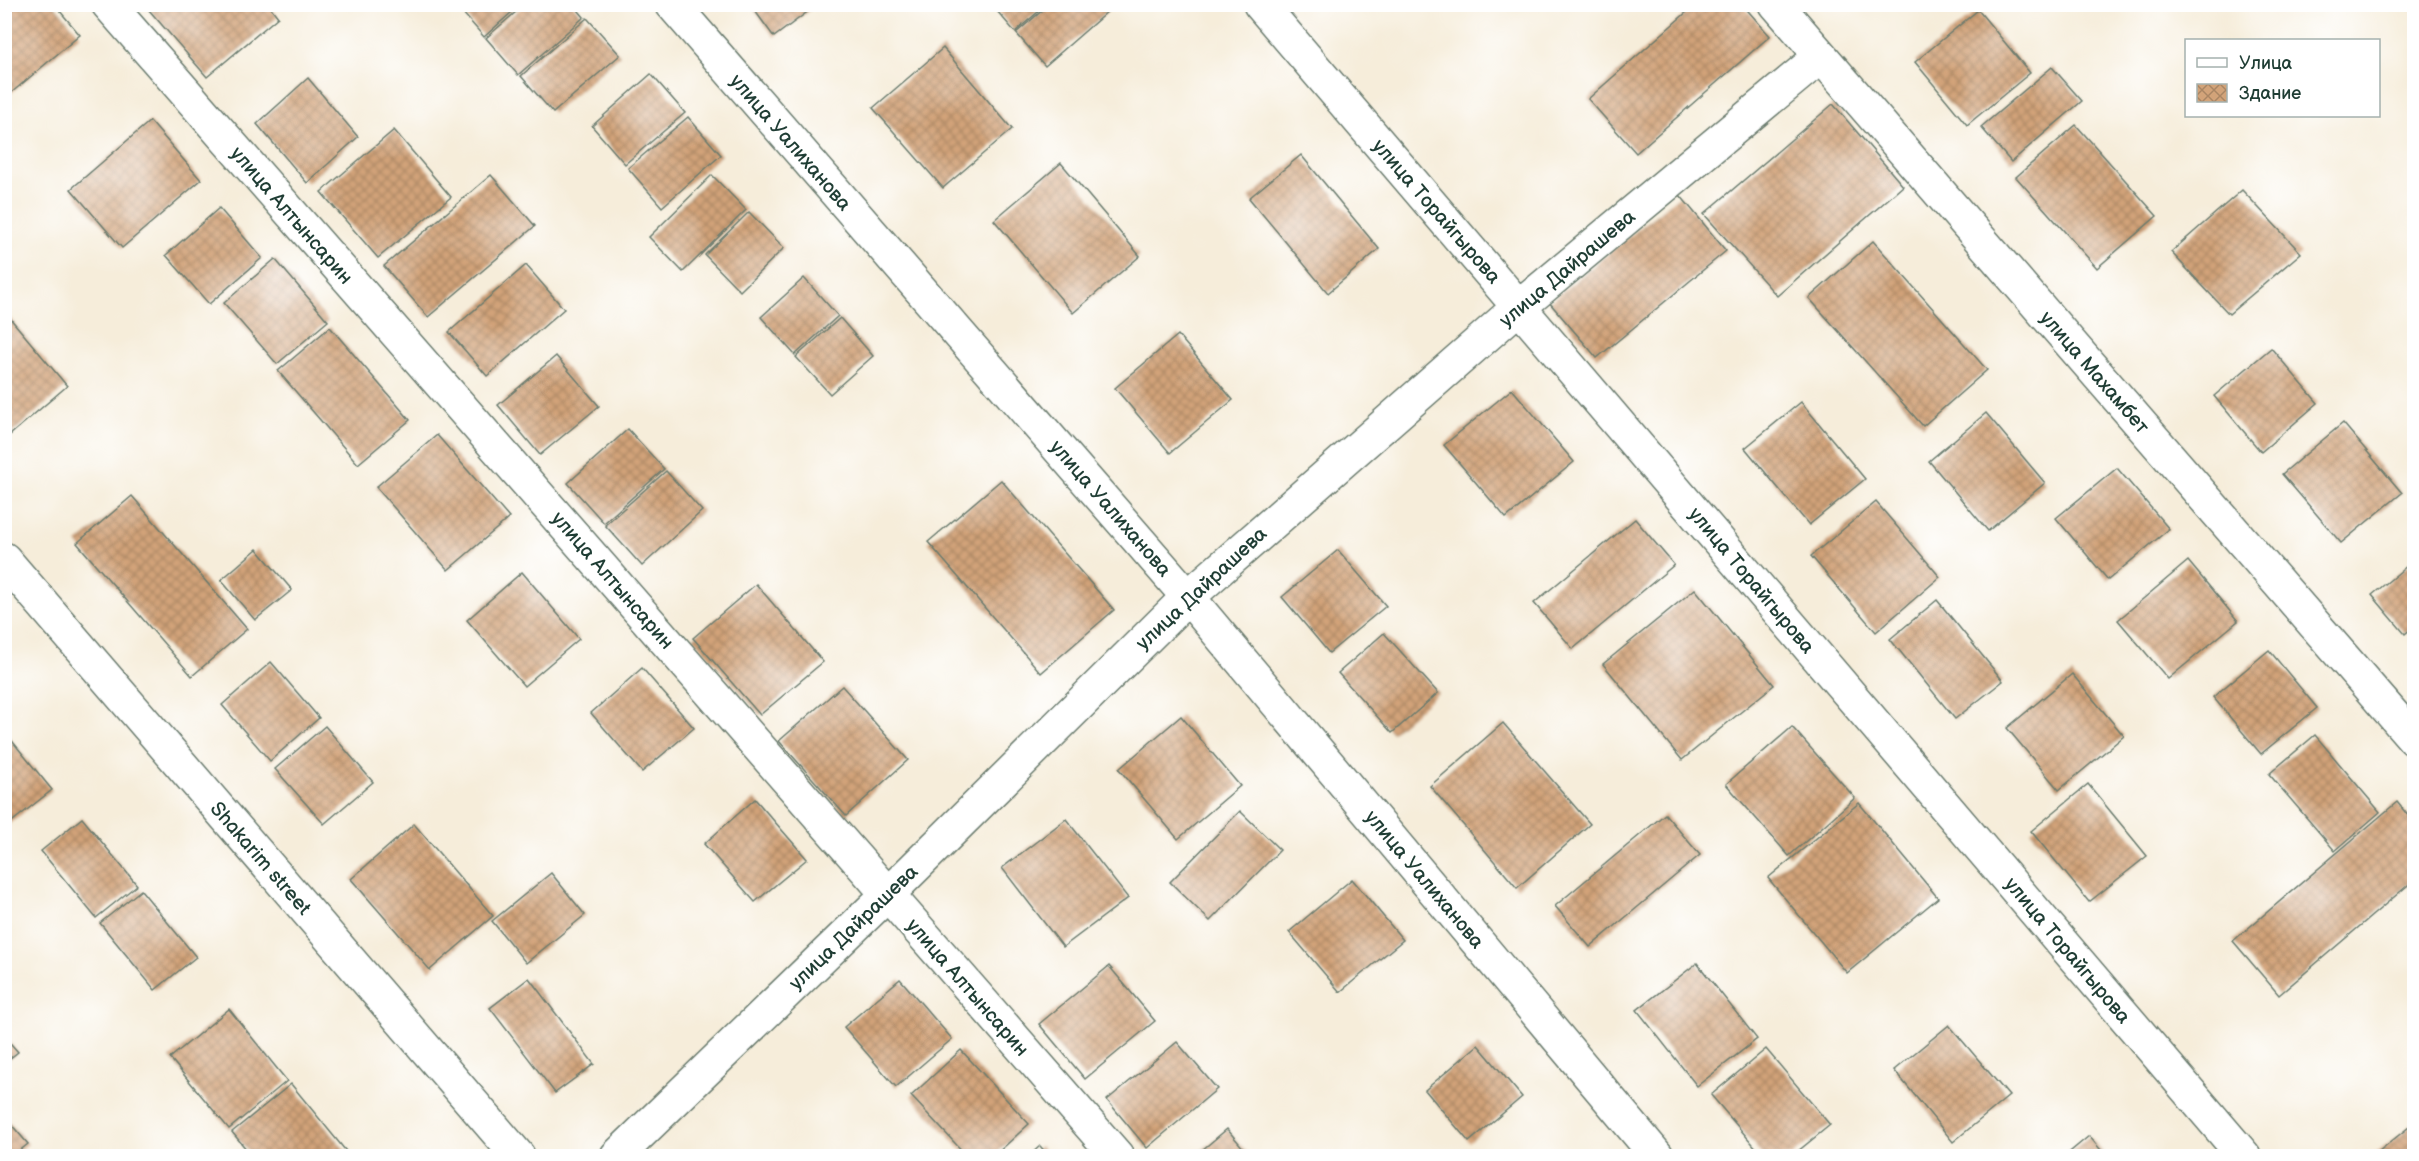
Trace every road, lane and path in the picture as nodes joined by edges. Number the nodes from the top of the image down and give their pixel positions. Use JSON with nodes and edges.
{"nodes":[{"id":1,"x":108,"y":4,"type":"edge"},
{"id":2,"x":672,"y":4,"type":"edge"},
{"id":3,"x":1260,"y":4,"type":"edge"},
{"id":4,"x":1776,"y":4,"type":"edge"},
{"id":5,"x":1820,"y":57,"type":"junction"},
{"id":6,"x":1519,"y":307,"type":"junction"},
{"id":7,"x":4,"y":559,"type":"edge"},
{"id":8,"x":1188,"y":597,"type":"junction"},
{"id":9,"x":2415,"y":739,"type":"edge"},
{"id":10,"x":888,"y":894,"type":"junction"},
{"id":11,"x":518,"y":1156,"type":"edge"},
{"id":12,"x":617,"y":1156,"type":"edge"},
{"id":13,"x":1117,"y":1156,"type":"edge"},
{"id":14,"x":1657,"y":1156,"type":"edge"},
{"id":15,"x":2244,"y":1156,"type":"edge"}],
"edges":[{"from":1,"to":10,"type":"street","name":"улица Алтынсарин"},
{"from":2,"to":8,"type":"street","name":"улица Уалиханова"},
{"from":3,"to":6,"type":"street","name":"улица Торайгырова"},
{"from":4,"to":5,"type":"street","name":"улица Махамбет"},
{"from":5,"to":6,"type":"street","name":"улица Дайрашева"},
{"from":5,"to":9,"type":"street","name":"улица Махамбет"},
{"from":6,"to":8,"type":"street","name":"улица Дайрашева"},
{"from":6,"to":15,"type":"street","name":"улица Торайгырова"},
{"from":7,"to":11,"type":"street","name":"Shakarim street"},
{"from":8,"to":10,"type":"street","name":"улица Дайрашева"},
{"from":8,"to":14,"type":"street","name":"улица Уалиханова"},
{"from":10,"to":12,"type":"street","name":"улица Дайрашева"},
{"from":10,"to":13,"type":"street","name":"улица Алтынсарин"}]}
